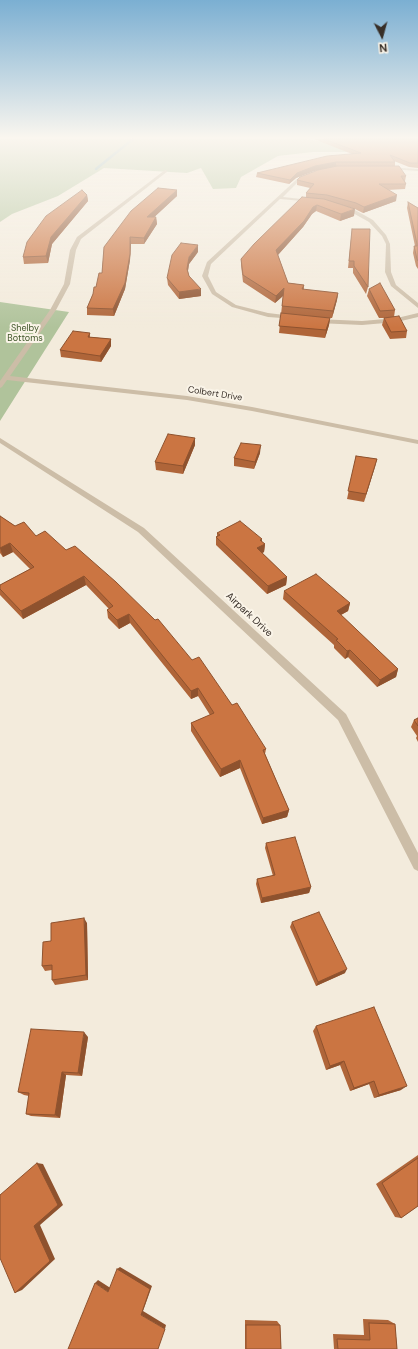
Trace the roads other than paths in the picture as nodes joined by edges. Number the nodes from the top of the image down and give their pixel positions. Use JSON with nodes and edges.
{"nodes":[{"id":1,"x":126,"y":202,"type":"edge"},
{"id":2,"x":277,"y":202,"type":"edge"},
{"id":3,"x":338,"y":207,"type":"edge"},
{"id":4,"x":418,"y":306,"type":"edge"},
{"id":5,"x":418,"y":315,"type":"edge"},
{"id":6,"x":299,"y":319,"type":"edge"},
{"id":7,"x":314,"y":321,"type":"edge"},
{"id":8,"x":6,"y":378,"type":"junction"},
{"id":9,"x":0,"y":386,"type":"edge"},
{"id":10,"x":0,"y":440,"type":"edge"},
{"id":11,"x":418,"y":442,"type":"edge"},
{"id":12,"x":418,"y":865,"type":"edge"}],
"edges":[{"from":1,"to":8,"type":"street"},
{"from":2,"to":6,"type":"street"},
{"from":3,"to":4,"type":"street"},
{"from":5,"to":7,"type":"street"},
{"from":8,"to":9,"type":"street"},
{"from":8,"to":11,"type":"street","name":"Colbert Drive"},
{"from":10,"to":12,"type":"street","name":"Airpark Drive"}]}
